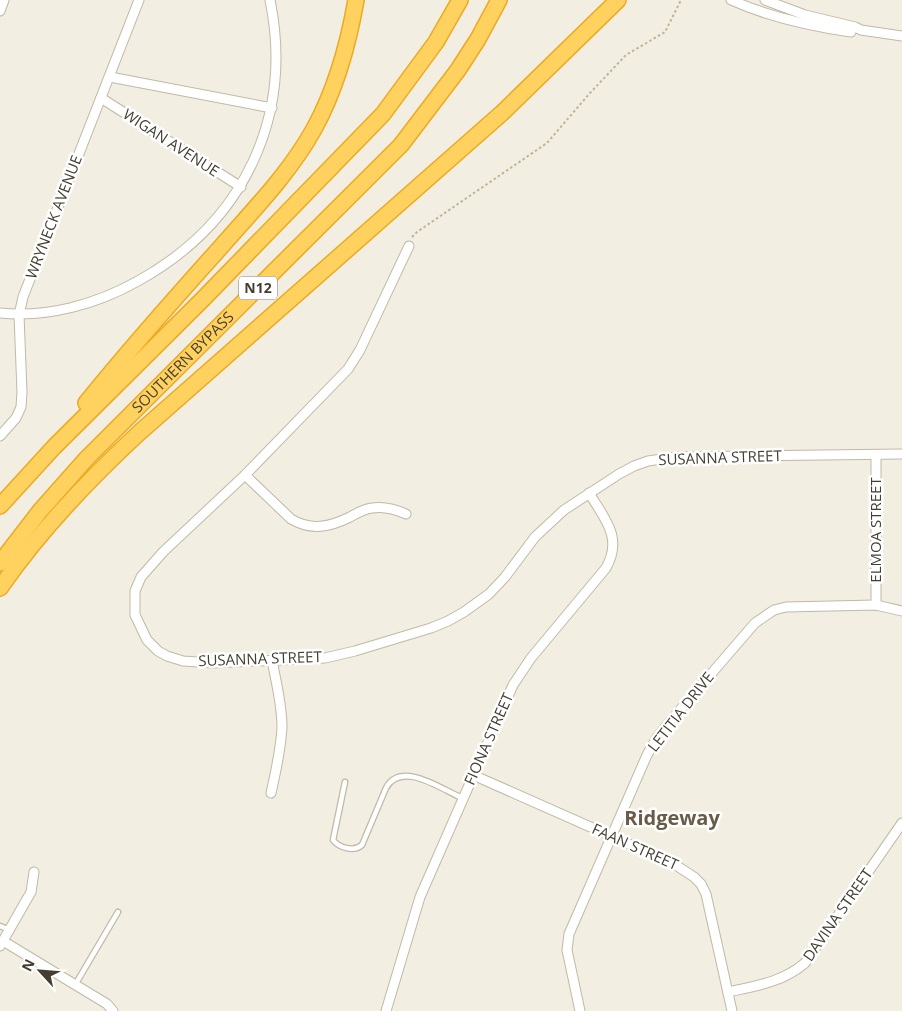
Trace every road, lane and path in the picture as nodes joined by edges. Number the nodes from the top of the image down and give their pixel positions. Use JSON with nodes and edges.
{"nodes":[{"id":1,"x":4,"y":0,"type":"edge"},
{"id":2,"x":139,"y":0,"type":"edge"},
{"id":3,"x":270,"y":0,"type":"edge"},
{"id":4,"x":356,"y":0,"type":"edge"},
{"id":5,"x":460,"y":0,"type":"edge"},
{"id":6,"x":499,"y":0,"type":"edge"},
{"id":7,"x":618,"y":0,"type":"edge"},
{"id":8,"x":681,"y":0,"type":"edge"},
{"id":9,"x":731,"y":0,"type":"edge"},
{"id":10,"x":765,"y":0,"type":"edge"},
{"id":11,"x":0,"y":10,"type":"edge"},
{"id":12,"x":861,"y":30,"type":"junction"},
{"id":13,"x":902,"y":36,"type":"edge"},
{"id":14,"x":110,"y":77,"type":"junction"},
{"id":15,"x":101,"y":98,"type":"junction"},
{"id":16,"x":272,"y":108,"type":"junction"},
{"id":17,"x":241,"y":187,"type":"junction"},
{"id":18,"x":409,"y":246,"type":"joint"},
{"id":19,"x":0,"y":312,"type":"edge"},
{"id":20,"x":19,"y":315,"type":"junction"},
{"id":21,"x":0,"y":436,"type":"edge"},
{"id":22,"x":54,"y":446,"type":"junction"},
{"id":23,"x":902,"y":454,"type":"edge"},
{"id":24,"x":876,"y":455,"type":"junction"},
{"id":25,"x":245,"y":475,"type":"junction"},
{"id":26,"x":589,"y":493,"type":"junction"},
{"id":27,"x":0,"y":506,"type":"edge"},
{"id":28,"x":406,"y":514,"type":"dead end"},
{"id":29,"x":0,"y":563,"type":"edge"},
{"id":30,"x":0,"y":588,"type":"edge"},
{"id":31,"x":876,"y":605,"type":"junction"},
{"id":32,"x":902,"y":610,"type":"edge"},
{"id":33,"x":272,"y":660,"type":"junction"},
{"id":34,"x":473,"y":775,"type":"junction"},
{"id":35,"x":345,"y":782,"type":"dead end"},
{"id":36,"x":271,"y":793,"type":"dead end"},
{"id":37,"x":462,"y":798,"type":"junction"},
{"id":38,"x":902,"y":823,"type":"edge"},
{"id":39,"x":612,"y":837,"type":"junction"},
{"id":40,"x":34,"y":872,"type":"dead end"},
{"id":41,"x":118,"y":912,"type":"dead end"},
{"id":42,"x":0,"y":926,"type":"edge"},
{"id":43,"x":10,"y":930,"type":"junction"},
{"id":44,"x":1,"y":944,"type":"edge"},
{"id":45,"x":75,"y":985,"type":"junction"},
{"id":46,"x":728,"y":992,"type":"junction"},
{"id":47,"x":113,"y":1011,"type":"edge"},
{"id":48,"x":386,"y":1011,"type":"edge"},
{"id":49,"x":580,"y":1011,"type":"edge"},
{"id":50,"x":732,"y":1011,"type":"edge"}],
"edges":[{"from":1,"to":11,"type":"street"},
{"from":2,"to":14,"type":"street","name":"WRYNECK AVENUE"},
{"from":3,"to":16,"type":"street"},
{"from":4,"to":22,"type":"highway"},
{"from":5,"to":22,"type":"highway","name":"SOUTHERN BYPASS","number":"N12"},
{"from":6,"to":29,"type":"highway","name":"SOUTHERN BYPASS","number":"N12"},
{"from":7,"to":30,"type":"highway"},
{"from":8,"to":18,"type":"path"},
{"from":9,"to":12,"type":"street"},
{"from":10,"to":12,"type":"street"},
{"from":12,"to":13,"type":"street"},
{"from":14,"to":15,"type":"street","name":"WRYNECK AVENUE"},
{"from":14,"to":16,"type":"street"},
{"from":15,"to":17,"type":"street","name":"WIGAN AVENUE"},
{"from":15,"to":20,"type":"street","name":"WRYNECK AVENUE"},
{"from":16,"to":17,"type":"street"},
{"from":17,"to":20,"type":"street"},
{"from":18,"to":25,"type":"street","name":"SUSANNA STREET"},
{"from":19,"to":20,"type":"street"},
{"from":20,"to":21,"type":"street","name":"WRYNECK AVENUE"},
{"from":22,"to":27,"type":"highway","name":"SOUTHERN BYPASS","number":"N12"},
{"from":23,"to":24,"type":"street","name":"SUSANNA STREET"},
{"from":24,"to":26,"type":"street","name":"SUSANNA STREET"},
{"from":24,"to":31,"type":"street","name":"ELMOA STREET"},
{"from":25,"to":28,"type":"street"},
{"from":25,"to":33,"type":"street","name":"SUSANNA STREET"},
{"from":26,"to":33,"type":"street","name":"SUSANNA STREET"},
{"from":26,"to":34,"type":"street","name":"FIONA STREET"},
{"from":31,"to":32,"type":"street","name":"LETITIA DRIVE"},
{"from":31,"to":39,"type":"street","name":"LETITIA DRIVE"},
{"from":33,"to":36,"type":"street"},
{"from":34,"to":37,"type":"street","name":"FIONA STREET"},
{"from":34,"to":39,"type":"street","name":"FAAN STREET"},
{"from":35,"to":37,"type":"lane"},
{"from":37,"to":48,"type":"street","name":"FIONA STREET"},
{"from":38,"to":46,"type":"street","name":"DAVINA STREET"},
{"from":39,"to":46,"type":"street","name":"FAAN STREET"},
{"from":39,"to":49,"type":"street","name":"LETITIA DRIVE"},
{"from":40,"to":43,"type":"street"},
{"from":41,"to":45,"type":"lane"},
{"from":42,"to":43,"type":"lane"},
{"from":43,"to":44,"type":"street"},
{"from":44,"to":45,"type":"street"},
{"from":45,"to":47,"type":"street"},
{"from":46,"to":50,"type":"street","name":"FAAN STREET"}]}
